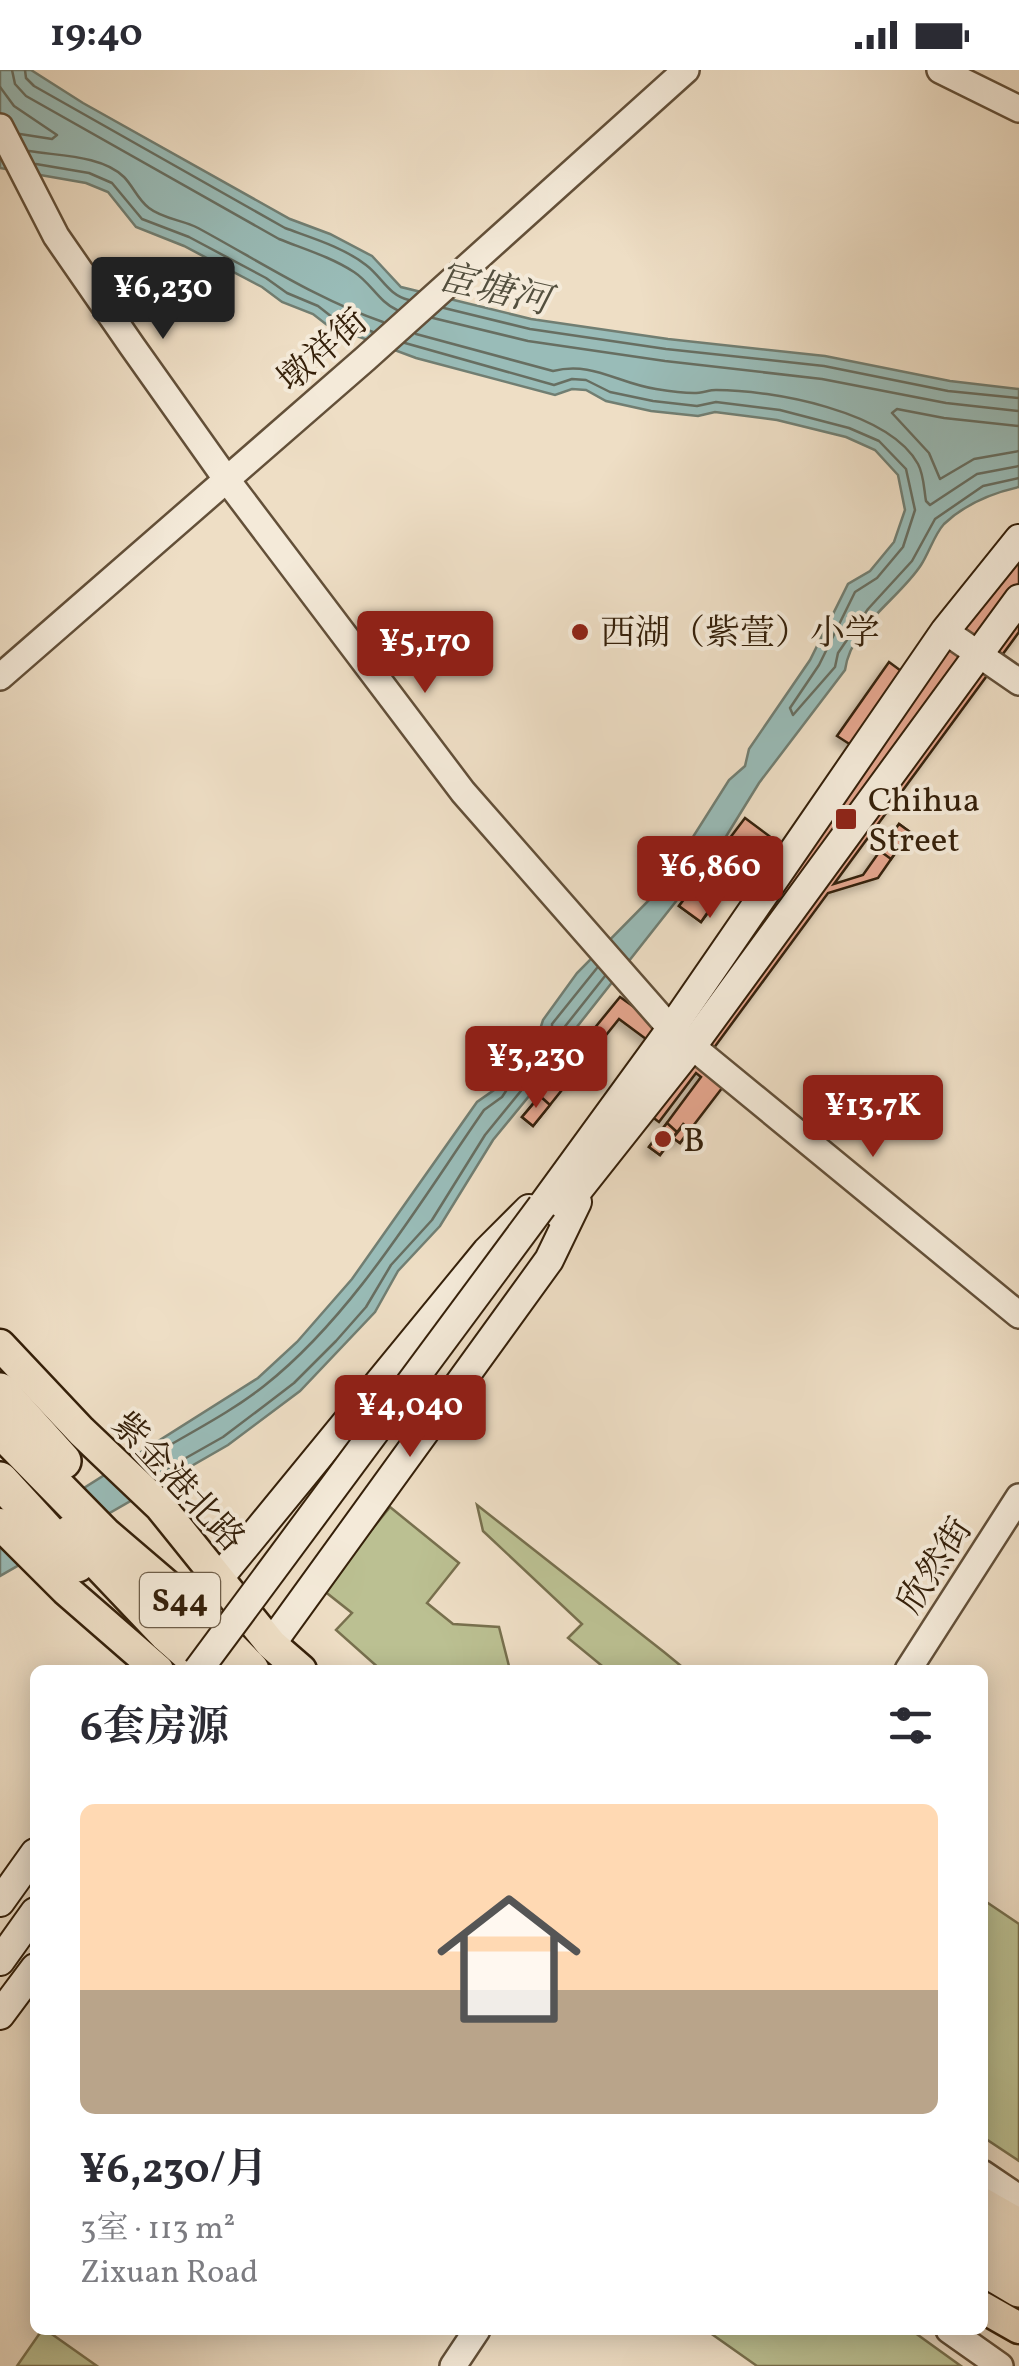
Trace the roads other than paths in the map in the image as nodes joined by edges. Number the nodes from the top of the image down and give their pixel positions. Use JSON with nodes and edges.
{"nodes":[{"id":1,"x":686,"y":70,"type":"edge"},
{"id":2,"x":940,"y":70,"type":"edge"},
{"id":3,"x":1019,"y":109,"type":"edge"},
{"id":4,"x":0,"y":127,"type":"edge"},
{"id":5,"x":226,"y":480,"type":"junction"},
{"id":6,"x":1019,"y":539,"type":"edge"},
{"id":7,"x":1019,"y":599,"type":"edge"},
{"id":8,"x":946,"y":631,"type":"junction"},
{"id":9,"x":978,"y":653,"type":"junction"},
{"id":10,"x":0,"y":677,"type":"edge"},
{"id":11,"x":1019,"y":682,"type":"edge"},
{"id":12,"x":681,"y":1037,"type":"junction"},
{"id":13,"x":581,"y":1170,"type":"junction"},
{"id":14,"x":551,"y":1210,"type":"junction"},
{"id":15,"x":1019,"y":1316,"type":"edge"},
{"id":16,"x":0,"y":1344,"type":"edge"},
{"id":17,"x":0,"y":1391,"type":"edge"},
{"id":18,"x":0,"y":1429,"type":"edge"},
{"id":19,"x":0,"y":1460,"type":"edge"},
{"id":20,"x":26,"y":1489,"type":"edge"},
{"id":21,"x":1019,"y":1497,"type":"edge"},
{"id":22,"x":87,"y":1548,"type":"junction"},
{"id":23,"x":220,"y":1578,"type":"junction"},
{"id":24,"x":180,"y":1623,"type":"junction"},
{"id":25,"x":261,"y":1657,"type":"edge"},
{"id":26,"x":155,"y":1665,"type":"edge"},
{"id":27,"x":202,"y":1665,"type":"edge"},
{"id":28,"x":207,"y":1665,"type":"edge"},
{"id":29,"x":214,"y":1665,"type":"edge"},
{"id":30,"x":286,"y":1665,"type":"edge"},
{"id":31,"x":911,"y":1665,"type":"edge"},
{"id":32,"x":30,"y":1860,"type":"edge"},
{"id":33,"x":30,"y":1896,"type":"edge"},
{"id":34,"x":0,"y":1902,"type":"edge"},
{"id":35,"x":30,"y":1919,"type":"edge"},
{"id":36,"x":0,"y":1936,"type":"edge"},
{"id":37,"x":0,"y":1961,"type":"edge"},
{"id":38,"x":30,"y":1975,"type":"edge"},
{"id":39,"x":0,"y":2015,"type":"edge"},
{"id":40,"x":988,"y":2178,"type":"edge"},
{"id":41,"x":1019,"y":2198,"type":"edge"},
{"id":42,"x":988,"y":2206,"type":"edge"},
{"id":43,"x":1019,"y":2224,"type":"edge"},
{"id":44,"x":988,"y":2238,"type":"edge"},
{"id":45,"x":1019,"y":2256,"type":"edge"},
{"id":46,"x":988,"y":2271,"type":"edge"},
{"id":47,"x":1019,"y":2289,"type":"edge"},
{"id":48,"x":988,"y":2310,"type":"edge"},
{"id":49,"x":1019,"y":2328,"type":"edge"},
{"id":50,"x":474,"y":2335,"type":"edge"},
{"id":51,"x":957,"y":2335,"type":"edge"},
{"id":52,"x":453,"y":2366,"type":"edge"},
{"id":53,"x":1000,"y":2366,"type":"edge"}],
"edges":[{"from":1,"to":5,"type":"street","name":"墩祥街"},
{"from":2,"to":3,"type":"street"},
{"from":4,"to":5,"type":"street"},
{"from":5,"to":10,"type":"street","name":"墩祥街"},
{"from":5,"to":12,"type":"street"},
{"from":6,"to":8,"type":"main road"},
{"from":7,"to":9,"type":"main road"},
{"from":8,"to":9,"type":"street"},
{"from":8,"to":12,"type":"main road"},
{"from":9,"to":11,"type":"street"},
{"from":9,"to":12,"type":"main road"},
{"from":12,"to":13,"type":"main road"},
{"from":12,"to":15,"type":"street"},
{"from":13,"to":14,"type":"main road"},
{"from":13,"to":23,"type":"main road"},
{"from":13,"to":25,"type":"main road"},
{"from":14,"to":27,"type":"main road","bridge":true},
{"from":14,"to":29,"type":"main road"},
{"from":16,"to":23,"type":"main road","name":"紫金港北路"},
{"from":17,"to":20,"type":"highway"},
{"from":18,"to":20,"type":"highway","number":"S44"},
{"from":19,"to":20,"type":"highway","number":"S44"},
{"from":20,"to":22,"type":"highway","number":"S44"},
{"from":20,"to":22,"type":"main road"},
{"from":21,"to":31,"type":"street","name":"欣然街"},
{"from":22,"to":24,"type":"highway","number":"S44"},
{"from":22,"to":26,"type":"main road"},
{"from":23,"to":25,"type":"main road","name":"紫金港北路"},
{"from":24,"to":25,"type":"highway","number":"S44"},
{"from":24,"to":28,"type":"highway","number":"S44"},
{"from":25,"to":30,"type":"main road","name":"紫金港北路"},
{"from":32,"to":34,"type":"main road"},
{"from":33,"to":36,"type":"main road"},
{"from":35,"to":37,"type":"main road"},
{"from":38,"to":39,"type":"main road"},
{"from":40,"to":41,"type":"street"},
{"from":42,"to":43,"type":"main road"},
{"from":44,"to":45,"type":"highway"},
{"from":46,"to":47,"type":"highway"},
{"from":48,"to":49,"type":"main road"},
{"from":50,"to":52,"type":"street"},
{"from":51,"to":53,"type":"street"}]}
